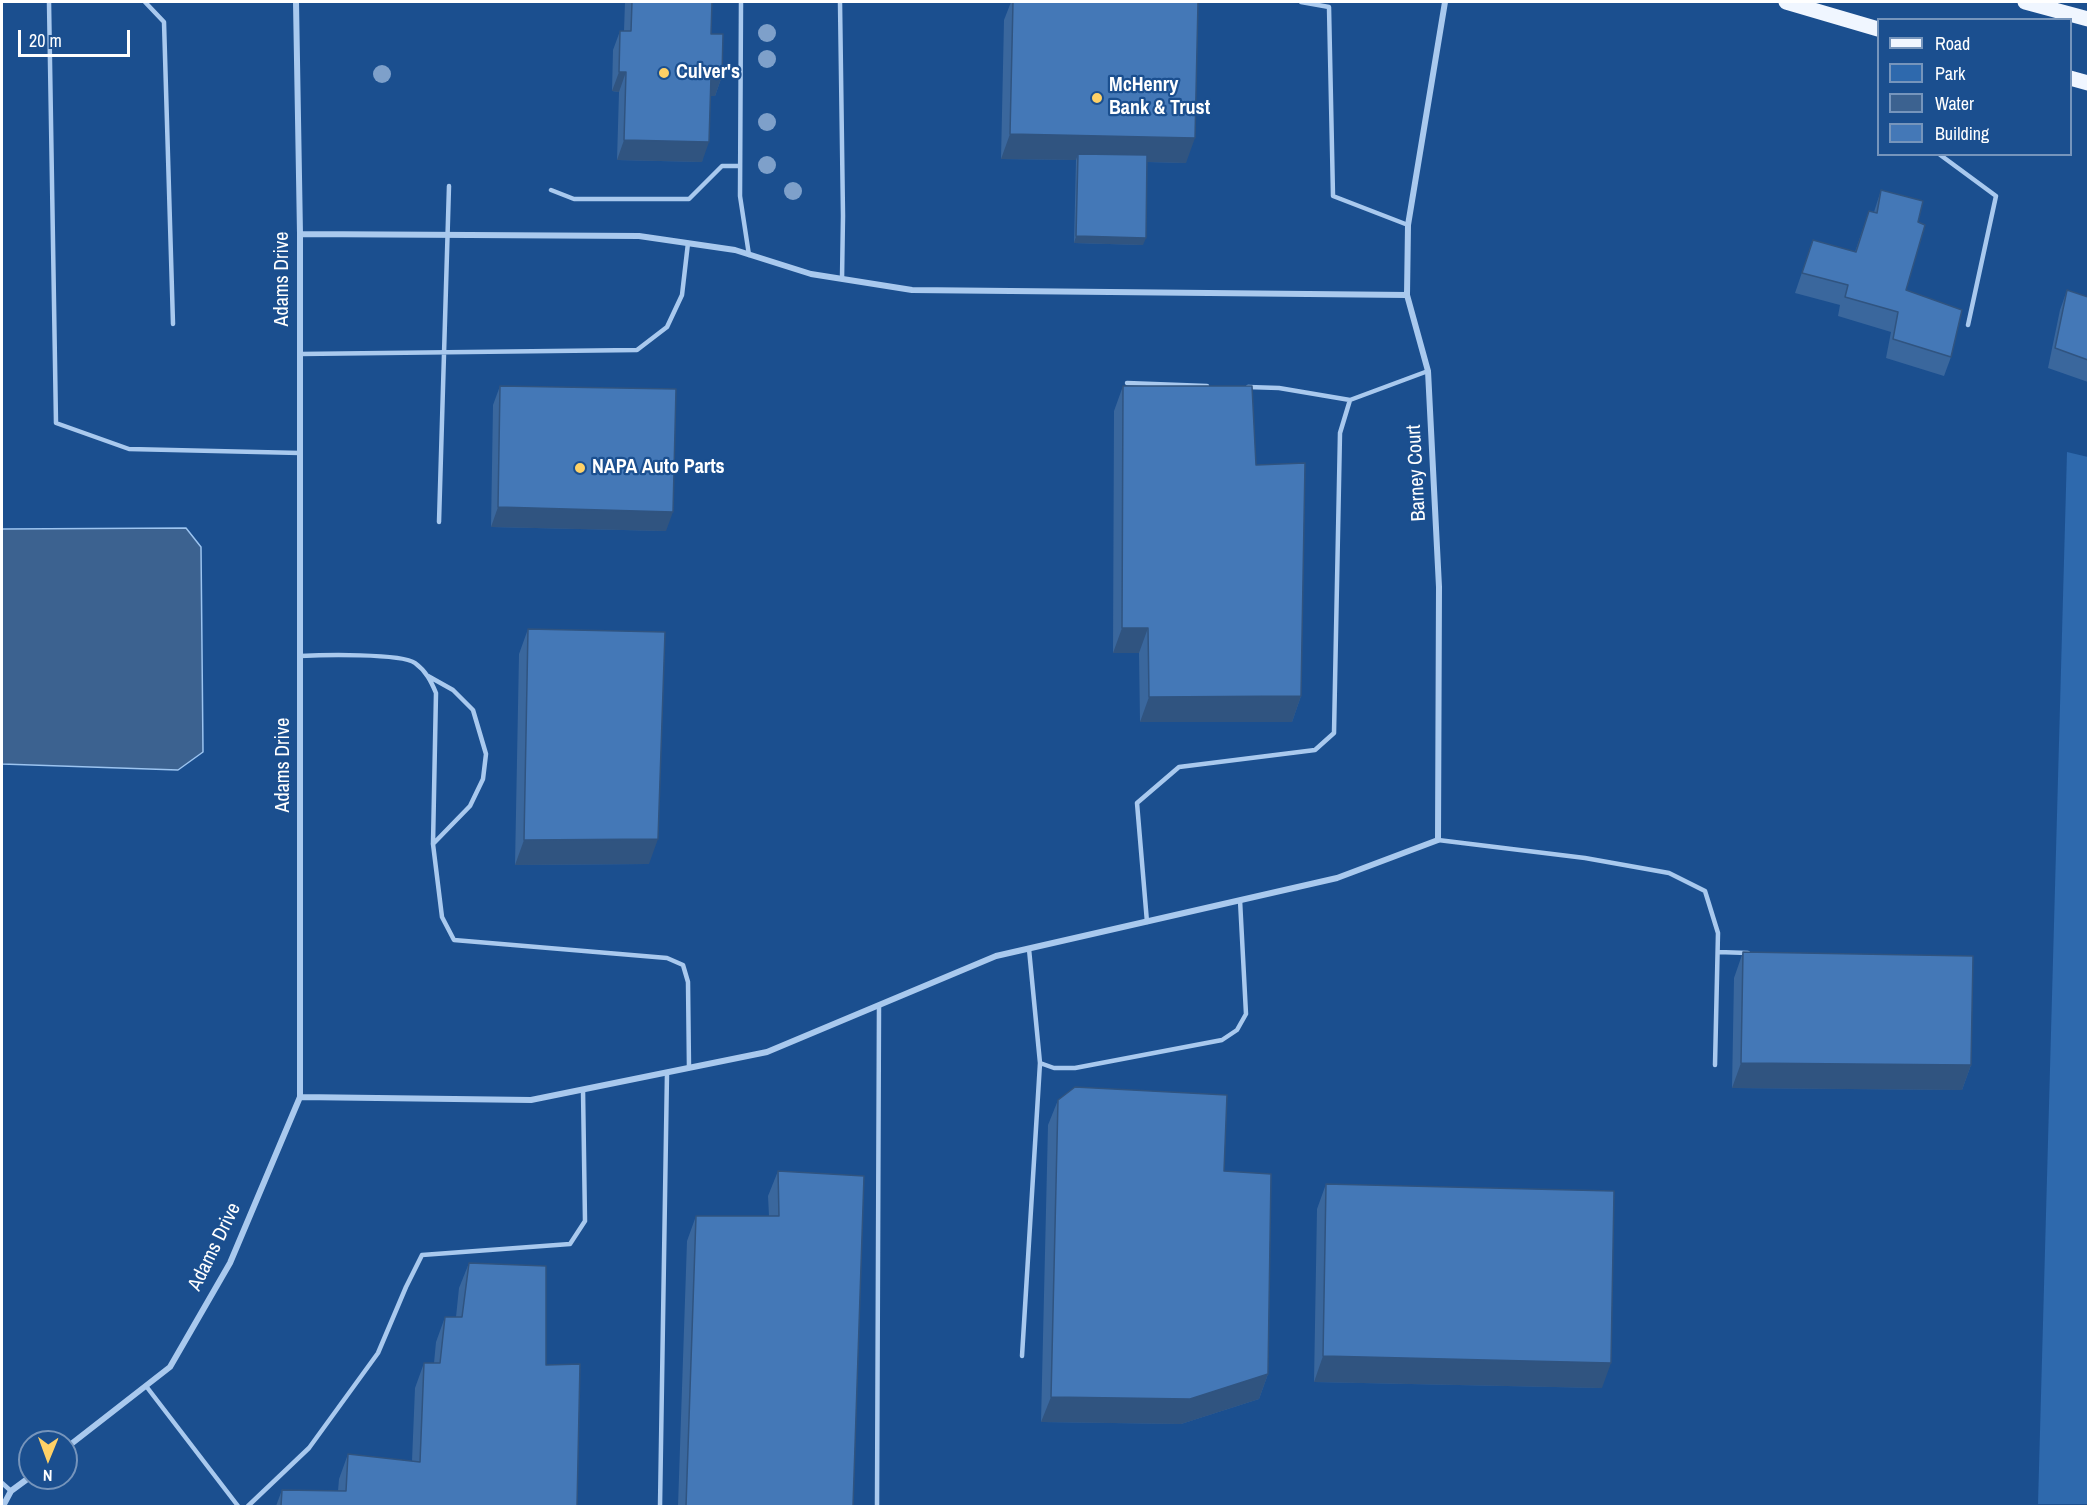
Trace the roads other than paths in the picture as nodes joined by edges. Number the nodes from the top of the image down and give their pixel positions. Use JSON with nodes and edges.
{"nodes":[{"id":1,"x":49,"y":2,"type":"edge"},
{"id":2,"x":145,"y":2,"type":"edge"},
{"id":3,"x":296,"y":2,"type":"edge"},
{"id":4,"x":741,"y":2,"type":"edge"},
{"id":5,"x":840,"y":2,"type":"edge"},
{"id":6,"x":1301,"y":2,"type":"edge"},
{"id":7,"x":1446,"y":2,"type":"edge"},
{"id":8,"x":1786,"y":2,"type":"edge"},
{"id":9,"x":2025,"y":2,"type":"edge"},
{"id":10,"x":2088,"y":19,"type":"edge"},
{"id":11,"x":1877,"y":29,"type":"edge"},
{"id":12,"x":2072,"y":78,"type":"edge"},
{"id":13,"x":2088,"y":82,"type":"edge"},
{"id":14,"x":1942,"y":156,"type":"edge"},
{"id":15,"x":740,"y":166,"type":"junction"},
{"id":16,"x":449,"y":186,"type":"dead end"},
{"id":17,"x":551,"y":190,"type":"dead end"},
{"id":18,"x":1408,"y":225,"type":"junction"},
{"id":19,"x":300,"y":234,"type":"junction"},
{"id":20,"x":447,"y":234,"type":"junction"},
{"id":21,"x":688,"y":243,"type":"junction"},
{"id":22,"x":749,"y":255,"type":"junction"},
{"id":23,"x":842,"y":279,"type":"junction"},
{"id":24,"x":1407,"y":295,"type":"junction"},
{"id":25,"x":173,"y":324,"type":"dead end"},
{"id":26,"x":1968,"y":325,"type":"dead end"},
{"id":27,"x":444,"y":352,"type":"junction"},
{"id":28,"x":300,"y":354,"type":"junction"},
{"id":29,"x":1428,"y":371,"type":"junction"},
{"id":30,"x":1127,"y":383,"type":"edge"},
{"id":31,"x":1209,"y":386,"type":"edge"},
{"id":32,"x":1244,"y":387,"type":"edge"},
{"id":33,"x":1350,"y":400,"type":"junction"},
{"id":34,"x":300,"y":453,"type":"junction"},
{"id":35,"x":439,"y":522,"type":"dead end"},
{"id":36,"x":300,"y":656,"type":"junction"},
{"id":37,"x":428,"y":676,"type":"junction"},
{"id":38,"x":1438,"y":840,"type":"junction"},
{"id":39,"x":433,"y":844,"type":"junction"},
{"id":40,"x":1240,"y":900,"type":"junction"},
{"id":41,"x":1147,"y":922,"type":"junction"},
{"id":42,"x":1029,"y":949,"type":"junction"},
{"id":43,"x":1718,"y":952,"type":"junction"},
{"id":44,"x":1753,"y":953,"type":"edge"},
{"id":45,"x":879,"y":1005,"type":"junction"},
{"id":46,"x":1040,"y":1063,"type":"junction"},
{"id":47,"x":1715,"y":1065,"type":"dead end"},
{"id":48,"x":689,"y":1068,"type":"junction"},
{"id":49,"x":667,"y":1073,"type":"junction"},
{"id":50,"x":582,"y":1090,"type":"junction"},
{"id":51,"x":300,"y":1097,"type":"junction"},
{"id":52,"x":1022,"y":1356,"type":"dead end"},
{"id":53,"x":146,"y":1386,"type":"junction"},
{"id":54,"x":78,"y":1439,"type":"edge"},
{"id":55,"x":2,"y":1483,"type":"edge"},
{"id":56,"x":18,"y":1485,"type":"edge"},
{"id":57,"x":11,"y":1491,"type":"junction"},
{"id":58,"x":3,"y":1506,"type":"edge"},
{"id":59,"x":238,"y":1506,"type":"edge"},
{"id":60,"x":248,"y":1506,"type":"edge"},
{"id":61,"x":660,"y":1506,"type":"edge"},
{"id":62,"x":877,"y":1506,"type":"edge"}],
"edges":[{"from":1,"to":34,"type":"lane"},
{"from":2,"to":25,"type":"lane"},
{"from":3,"to":19,"type":"street","name":"Adams Drive"},
{"from":4,"to":15,"type":"lane"},
{"from":5,"to":23,"type":"lane"},
{"from":6,"to":18,"type":"lane"},
{"from":7,"to":18,"type":"street","name":"Barney Court"},
{"from":8,"to":11,"type":"main road"},
{"from":9,"to":10,"type":"main road"},
{"from":12,"to":13,"type":"main road"},
{"from":14,"to":26,"type":"lane"},
{"from":15,"to":17,"type":"lane"},
{"from":15,"to":22,"type":"lane"},
{"from":16,"to":20,"type":"lane"},
{"from":18,"to":24,"type":"street","name":"Barney Court"},
{"from":19,"to":20,"type":"street"},
{"from":19,"to":28,"type":"street","name":"Adams Drive"},
{"from":20,"to":21,"type":"street"},
{"from":20,"to":27,"type":"lane"},
{"from":21,"to":22,"type":"street"},
{"from":21,"to":27,"type":"lane"},
{"from":22,"to":23,"type":"street"},
{"from":23,"to":24,"type":"street"},
{"from":24,"to":29,"type":"street","name":"Barney Court"},
{"from":27,"to":28,"type":"lane"},
{"from":27,"to":35,"type":"lane"},
{"from":28,"to":34,"type":"street","name":"Adams Drive"},
{"from":29,"to":33,"type":"lane"},
{"from":29,"to":38,"type":"street","name":"Barney Court"},
{"from":30,"to":31,"type":"lane"},
{"from":32,"to":33,"type":"lane"},
{"from":33,"to":41,"type":"lane"},
{"from":34,"to":36,"type":"street","name":"Adams Drive"},
{"from":36,"to":37,"type":"lane"},
{"from":36,"to":51,"type":"street","name":"Adams Drive"},
{"from":37,"to":39,"type":"lane"},
{"from":37,"to":39,"type":"lane"},
{"from":38,"to":40,"type":"street"},
{"from":38,"to":43,"type":"lane"},
{"from":39,"to":48,"type":"lane"},
{"from":40,"to":41,"type":"street"},
{"from":40,"to":46,"type":"lane"},
{"from":41,"to":42,"type":"street"},
{"from":42,"to":45,"type":"street"},
{"from":42,"to":46,"type":"lane"},
{"from":43,"to":44,"type":"lane"},
{"from":43,"to":47,"type":"lane"},
{"from":45,"to":48,"type":"street"},
{"from":45,"to":62,"type":"lane"},
{"from":46,"to":52,"type":"lane"},
{"from":48,"to":49,"type":"street"},
{"from":49,"to":50,"type":"street"},
{"from":49,"to":61,"type":"lane"},
{"from":50,"to":51,"type":"street"},
{"from":50,"to":60,"type":"lane"},
{"from":51,"to":53,"type":"street","name":"Adams Drive"},
{"from":53,"to":54,"type":"street","name":"Adams Drive"},
{"from":53,"to":59,"type":"lane"},
{"from":55,"to":57,"type":"lane"},
{"from":56,"to":57,"type":"street"},
{"from":57,"to":58,"type":"street"}]}
